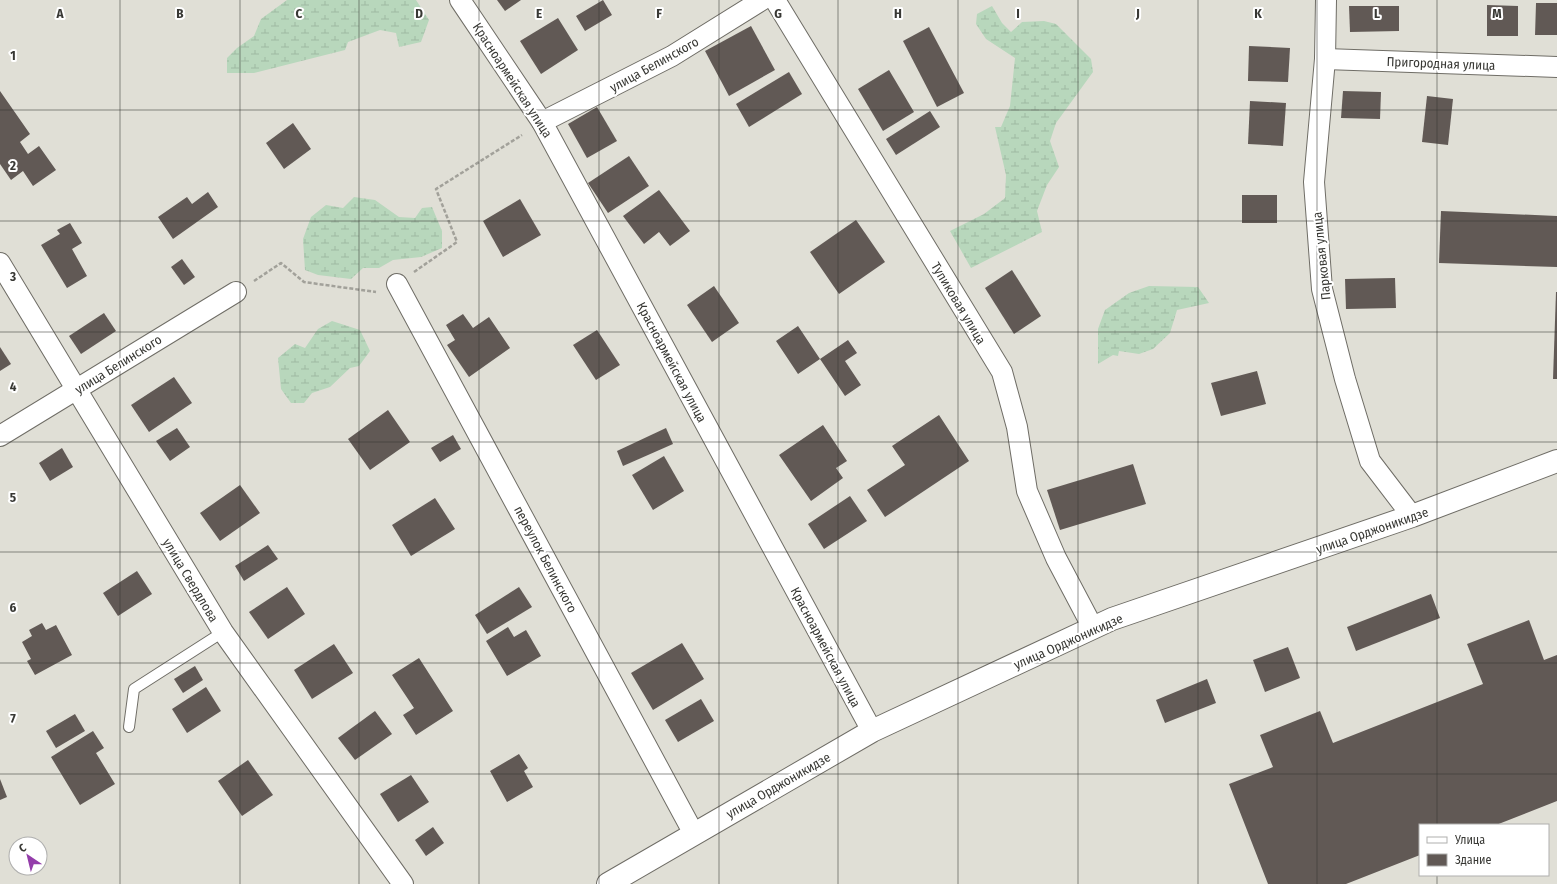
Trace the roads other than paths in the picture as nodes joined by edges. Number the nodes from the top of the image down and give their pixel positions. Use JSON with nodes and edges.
{"nodes":[{"id":1,"x":460,"y":0,"type":"edge"},
{"id":2,"x":762,"y":0,"type":"edge"},
{"id":3,"x":774,"y":0,"type":"edge"},
{"id":4,"x":1326,"y":0,"type":"edge"},
{"id":5,"x":1325,"y":59,"type":"junction"},
{"id":6,"x":1557,"y":67,"type":"edge"},
{"id":7,"x":542,"y":122,"type":"junction"},
{"id":8,"x":0,"y":263,"type":"edge"},
{"id":9,"x":397,"y":284,"type":"road end"},
{"id":10,"x":236,"y":292,"type":"road end"},
{"id":11,"x":76,"y":390,"type":"junction"},
{"id":12,"x":0,"y":436,"type":"edge"},
{"id":13,"x":1557,"y":461,"type":"edge"},
{"id":14,"x":1412,"y":516,"type":"junction"},
{"id":15,"x":1093,"y":628,"type":"junction"},
{"id":16,"x":223,"y":632,"type":"junction"},
{"id":17,"x":129,"y":727,"type":"dead end"},
{"id":18,"x":872,"y":731,"type":"junction"},
{"id":19,"x":694,"y":834,"type":"junction"},
{"id":20,"x":402,"y":884,"type":"edge"},
{"id":21,"x":608,"y":884,"type":"edge"}],
"edges":[{"from":1,"to":7,"type":"street","name":"Красноармейская улица"},
{"from":2,"to":7,"type":"street","name":"улица Белинского"},
{"from":3,"to":15,"type":"street","name":"Тупиковая улица"},
{"from":4,"to":5,"type":"street","name":"Парковая улица"},
{"from":5,"to":6,"type":"street","name":"Пригородная улица"},
{"from":5,"to":14,"type":"street","name":"Парковая улица"},
{"from":7,"to":18,"type":"street","name":"Красноармейская улица"},
{"from":8,"to":11,"type":"street","name":"улица Свердлова"},
{"from":9,"to":19,"type":"street","name":"переулок Белинского"},
{"from":10,"to":11,"type":"street","name":"улица Белинского"},
{"from":11,"to":12,"type":"street","name":"улица Белинского"},
{"from":11,"to":16,"type":"street","name":"улица Свердлова"},
{"from":13,"to":14,"type":"main road","name":"улица Орджоникидзе"},
{"from":14,"to":15,"type":"main road","name":"улица Орджоникидзе"},
{"from":15,"to":18,"type":"main road","name":"улица Орджоникидзе"},
{"from":16,"to":17,"type":"lane"},
{"from":16,"to":20,"type":"street","name":"улица Свердлова"},
{"from":18,"to":19,"type":"main road","name":"улица Орджоникидзе"},
{"from":19,"to":21,"type":"main road","name":"улица Орджоникидзе"}]}
